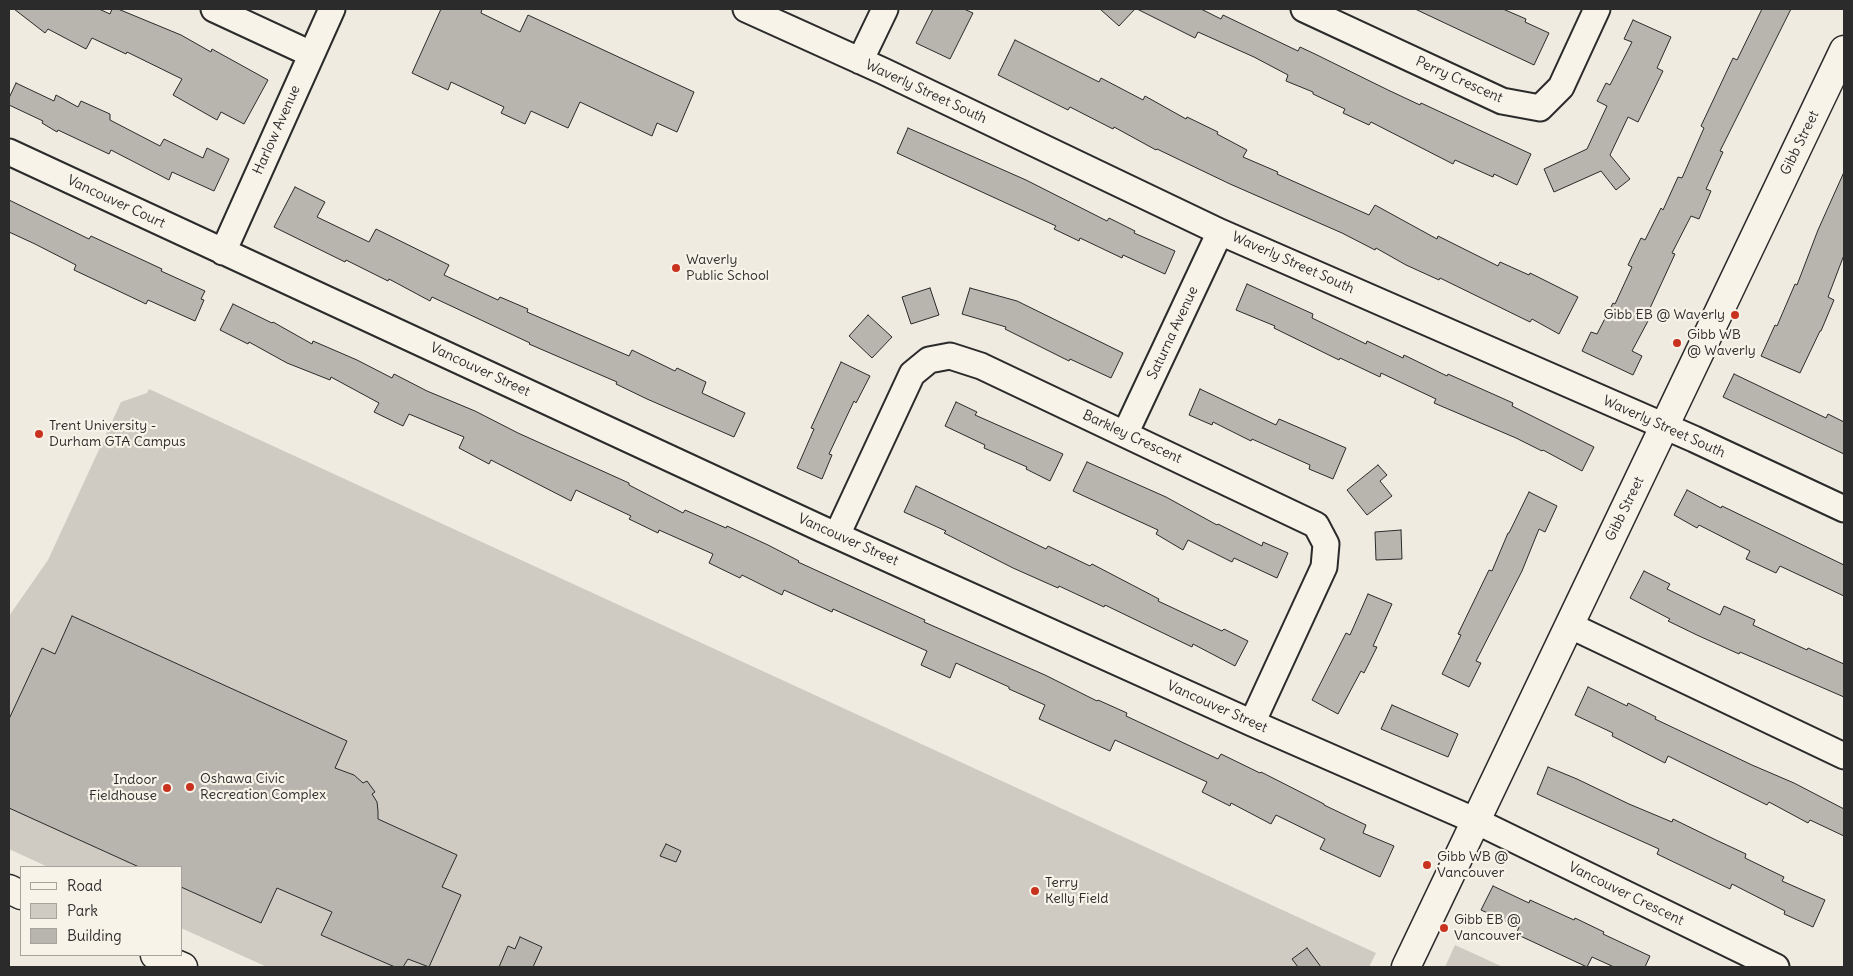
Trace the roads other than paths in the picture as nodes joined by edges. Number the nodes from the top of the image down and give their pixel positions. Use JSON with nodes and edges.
{"nodes":[{"id":1,"x":214,"y":9,"type":"edge"},
{"id":2,"x":332,"y":9,"type":"edge"},
{"id":3,"x":746,"y":9,"type":"edge"},
{"id":4,"x":885,"y":9,"type":"edge"},
{"id":5,"x":1304,"y":9,"type":"edge"},
{"id":6,"x":1598,"y":9,"type":"edge"},
{"id":7,"x":1844,"y":50,"type":"edge"},
{"id":8,"x":311,"y":54,"type":"junction"},
{"id":9,"x":860,"y":60,"type":"junction"},
{"id":10,"x":9,"y":152,"type":"edge"},
{"id":11,"x":1220,"y":232,"type":"junction"},
{"id":12,"x":223,"y":252,"type":"junction"},
{"id":13,"x":1664,"y":426,"type":"junction"},
{"id":14,"x":1125,"y":434,"type":"junction"},
{"id":15,"x":1844,"y":509,"type":"edge"},
{"id":16,"x":837,"y":535,"type":"junction"},
{"id":17,"x":1569,"y":625,"type":"junction"},
{"id":18,"x":1252,"y":723,"type":"junction"},
{"id":19,"x":1844,"y":756,"type":"edge"},
{"id":20,"x":1476,"y":821,"type":"junction"},
{"id":21,"x":157,"y":956,"type":"edge"},
{"id":22,"x":183,"y":967,"type":"edge"},
{"id":23,"x":1406,"y":967,"type":"edge"},
{"id":24,"x":1776,"y":967,"type":"edge"}],
"edges":[{"from":1,"to":8,"type":"street"},
{"from":2,"to":8,"type":"street","name":"Harlow Avenue"},
{"from":3,"to":9,"type":"street","name":"Waverly Street South"},
{"from":4,"to":9,"type":"street"},
{"from":5,"to":6,"type":"street","name":"Perry Crescent"},
{"from":7,"to":13,"type":"main road","name":"Gibb Street"},
{"from":8,"to":12,"type":"street","name":"Harlow Avenue"},
{"from":9,"to":11,"type":"street","name":"Waverly Street South"},
{"from":10,"to":12,"type":"street","name":"Vancouver Court"},
{"from":11,"to":13,"type":"street","name":"Waverly Street South"},
{"from":11,"to":14,"type":"street","name":"Saturna Avenue"},
{"from":12,"to":16,"type":"street","name":"Vancouver Street"},
{"from":13,"to":15,"type":"street","name":"Waverly Street South"},
{"from":13,"to":17,"type":"main road","name":"Gibb Street"},
{"from":14,"to":16,"type":"street","name":"Barkley Crescent"},
{"from":14,"to":18,"type":"street","name":"Barkley Crescent"},
{"from":16,"to":18,"type":"street","name":"Vancouver Street"},
{"from":17,"to":19,"type":"street"},
{"from":17,"to":20,"type":"main road","name":"Gibb Street"},
{"from":18,"to":20,"type":"street","name":"Vancouver Street"},
{"from":20,"to":23,"type":"main road","name":"Gibb Street"},
{"from":20,"to":24,"type":"street","name":"Vancouver Crescent"},
{"from":21,"to":22,"type":"main road"}]}
